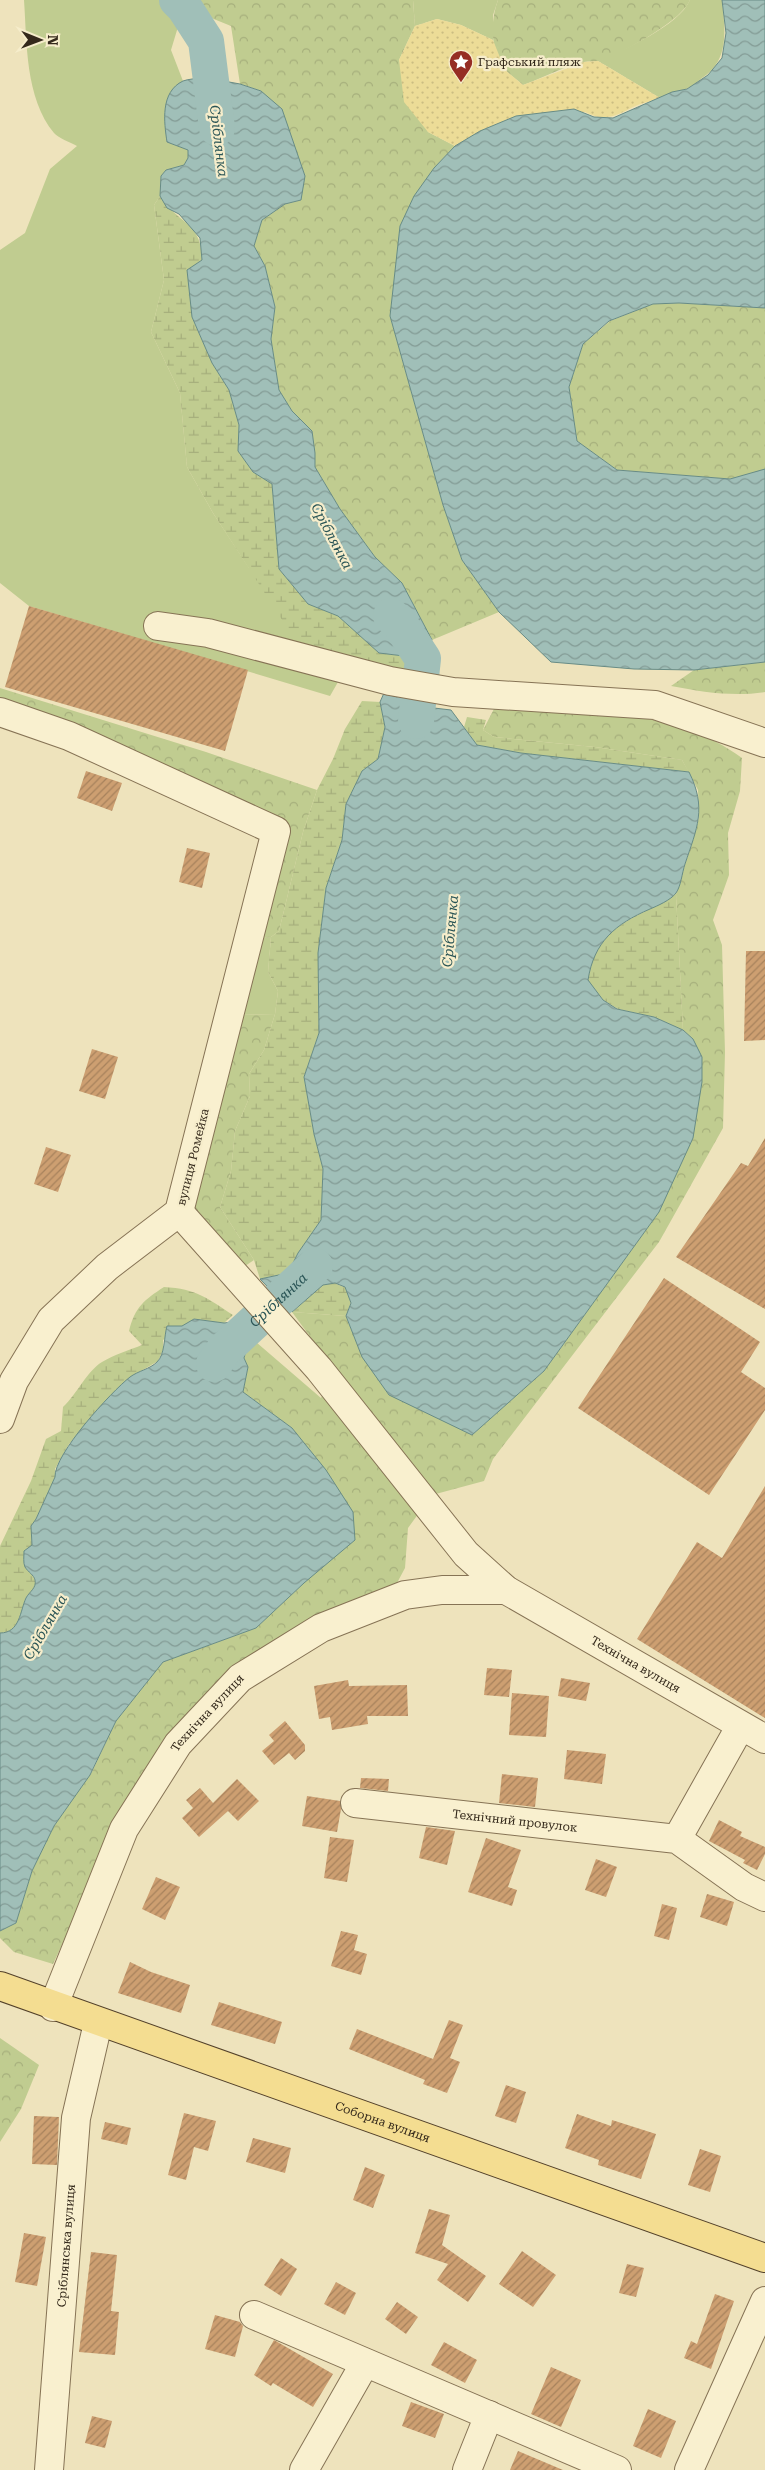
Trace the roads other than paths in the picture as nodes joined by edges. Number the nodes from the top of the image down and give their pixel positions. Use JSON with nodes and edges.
{"nodes":[{"id":1,"x":158,"y":626,"type":"dead end"},
{"id":2,"x":0,"y":712,"type":"edge"},
{"id":3,"x":765,"y":743,"type":"edge"},
{"id":4,"x":179,"y":1212,"type":"junction"},
{"id":5,"x":0,"y":1419,"type":"edge"},
{"id":6,"x":506,"y":1590,"type":"junction"},
{"id":7,"x":740,"y":1726,"type":"junction"},
{"id":8,"x":765,"y":1739,"type":"edge"},
{"id":9,"x":355,"y":1803,"type":"dead end"},
{"id":10,"x":677,"y":1840,"type":"junction"},
{"id":11,"x":765,"y":1897,"type":"edge"},
{"id":12,"x":0,"y":1986,"type":"edge"},
{"id":13,"x":53,"y":2007,"type":"junction"},
{"id":14,"x":98,"y":2023,"type":"junction"},
{"id":15,"x":765,"y":2258,"type":"edge"},
{"id":16,"x":765,"y":2301,"type":"edge"},
{"id":17,"x":254,"y":2315,"type":"dead end"},
{"id":18,"x":365,"y":2363,"type":"junction"},
{"id":19,"x":489,"y":2416,"type":"junction"},
{"id":20,"x":49,"y":2470,"type":"edge"},
{"id":21,"x":304,"y":2470,"type":"edge"},
{"id":22,"x":467,"y":2470,"type":"edge"},
{"id":23,"x":617,"y":2470,"type":"edge"},
{"id":24,"x":689,"y":2470,"type":"edge"}],
"edges":[{"from":1,"to":3,"type":"street"},
{"from":2,"to":4,"type":"street","name":"вулиця Ромейка"},
{"from":4,"to":5,"type":"street","name":"вулиця Ромейка"},
{"from":4,"to":6,"type":"street","name":"Технічна вулиця"},
{"from":6,"to":7,"type":"street","name":"Технічна вулиця"},
{"from":6,"to":13,"type":"street","name":"Технічна вулиця"},
{"from":7,"to":8,"type":"street","name":"Технічна вулиця"},
{"from":7,"to":10,"type":"street"},
{"from":9,"to":10,"type":"street","name":"Технічний провулок"},
{"from":10,"to":11,"type":"street","name":"Технічний провулок"},
{"from":12,"to":13,"type":"main road","name":"Соборна вулиця"},
{"from":13,"to":14,"type":"main road","name":"Соборна вулиця"},
{"from":14,"to":15,"type":"main road","name":"Соборна вулиця"},
{"from":14,"to":20,"type":"street","name":"Сріблянська вулиця"},
{"from":16,"to":24,"type":"street"},
{"from":17,"to":18,"type":"street"},
{"from":18,"to":19,"type":"street"},
{"from":18,"to":21,"type":"street"},
{"from":19,"to":22,"type":"street"},
{"from":19,"to":23,"type":"street"}]}
